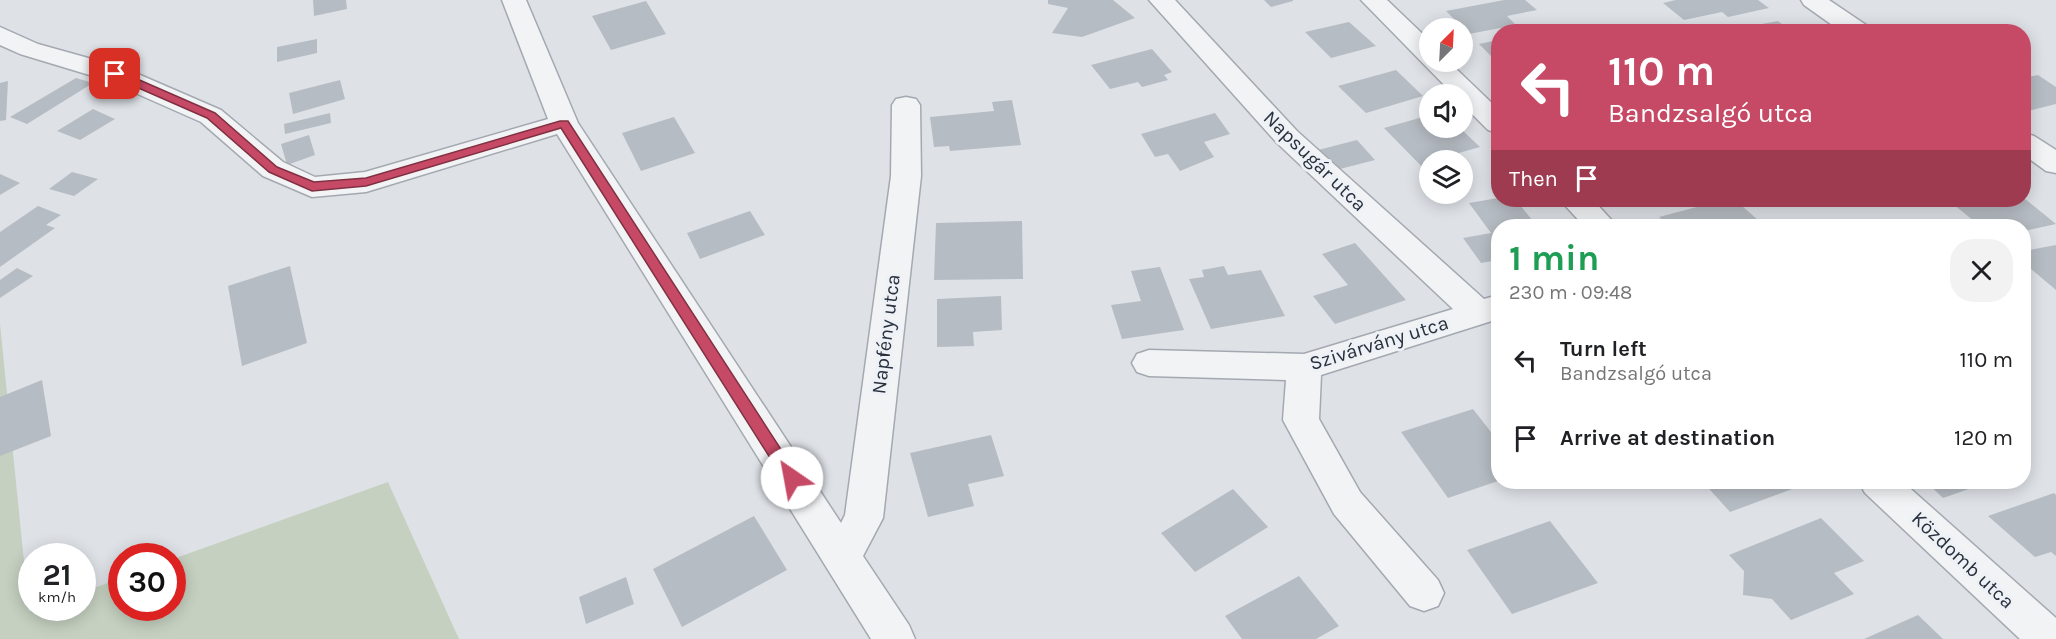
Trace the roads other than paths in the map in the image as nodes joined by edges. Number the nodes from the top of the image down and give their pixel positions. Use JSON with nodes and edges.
{"nodes":[{"id":1,"x":514,"y":0,"type":"edge"},
{"id":2,"x":1161,"y":0,"type":"edge"},
{"id":3,"x":1373,"y":0,"type":"edge"},
{"id":4,"x":1813,"y":0,"type":"edge"},
{"id":5,"x":1848,"y":24,"type":"edge"},
{"id":6,"x":0,"y":35,"type":"edge"},
{"id":7,"x":1419,"y":45,"type":"edge"},
{"id":8,"x":1445,"y":72,"type":"edge"},
{"id":9,"x":906,"y":105,"type":"dead end"},
{"id":10,"x":1491,"y":117,"type":"edge"},
{"id":11,"x":564,"y":123,"type":"junction"},
{"id":12,"x":2031,"y":147,"type":"edge"},
{"id":13,"x":2056,"y":164,"type":"edge"},
{"id":14,"x":1582,"y":207,"type":"edge"},
{"id":15,"x":1595,"y":219,"type":"edge"},
{"id":16,"x":1488,"y":310,"type":"edge"},
{"id":17,"x":1149,"y":363,"type":"dead end"},
{"id":18,"x":1304,"y":367,"type":"junction"},
{"id":19,"x":1886,"y":489,"type":"edge"},
{"id":20,"x":842,"y":557,"type":"junction"},
{"id":21,"x":1424,"y":593,"type":"dead end"},
{"id":22,"x":894,"y":639,"type":"edge"},
{"id":23,"x":2049,"y":639,"type":"edge"}],
"edges":[{"from":1,"to":11,"type":"street"},
{"from":2,"to":16,"type":"street","name":"Napsugár utca"},
{"from":3,"to":7,"type":"street"},
{"from":4,"to":5,"type":"street"},
{"from":6,"to":11,"type":"street"},
{"from":8,"to":10,"type":"street"},
{"from":9,"to":20,"type":"street","name":"Napfény utca"},
{"from":11,"to":20,"type":"street"},
{"from":12,"to":13,"type":"street"},
{"from":14,"to":15,"type":"street"},
{"from":16,"to":18,"type":"street","name":"Szivárvány utca"},
{"from":17,"to":18,"type":"street","name":"Szivárvány utca"},
{"from":18,"to":21,"type":"street"},
{"from":19,"to":23,"type":"street","name":"Közdomb utca"},
{"from":20,"to":22,"type":"street"}]}
